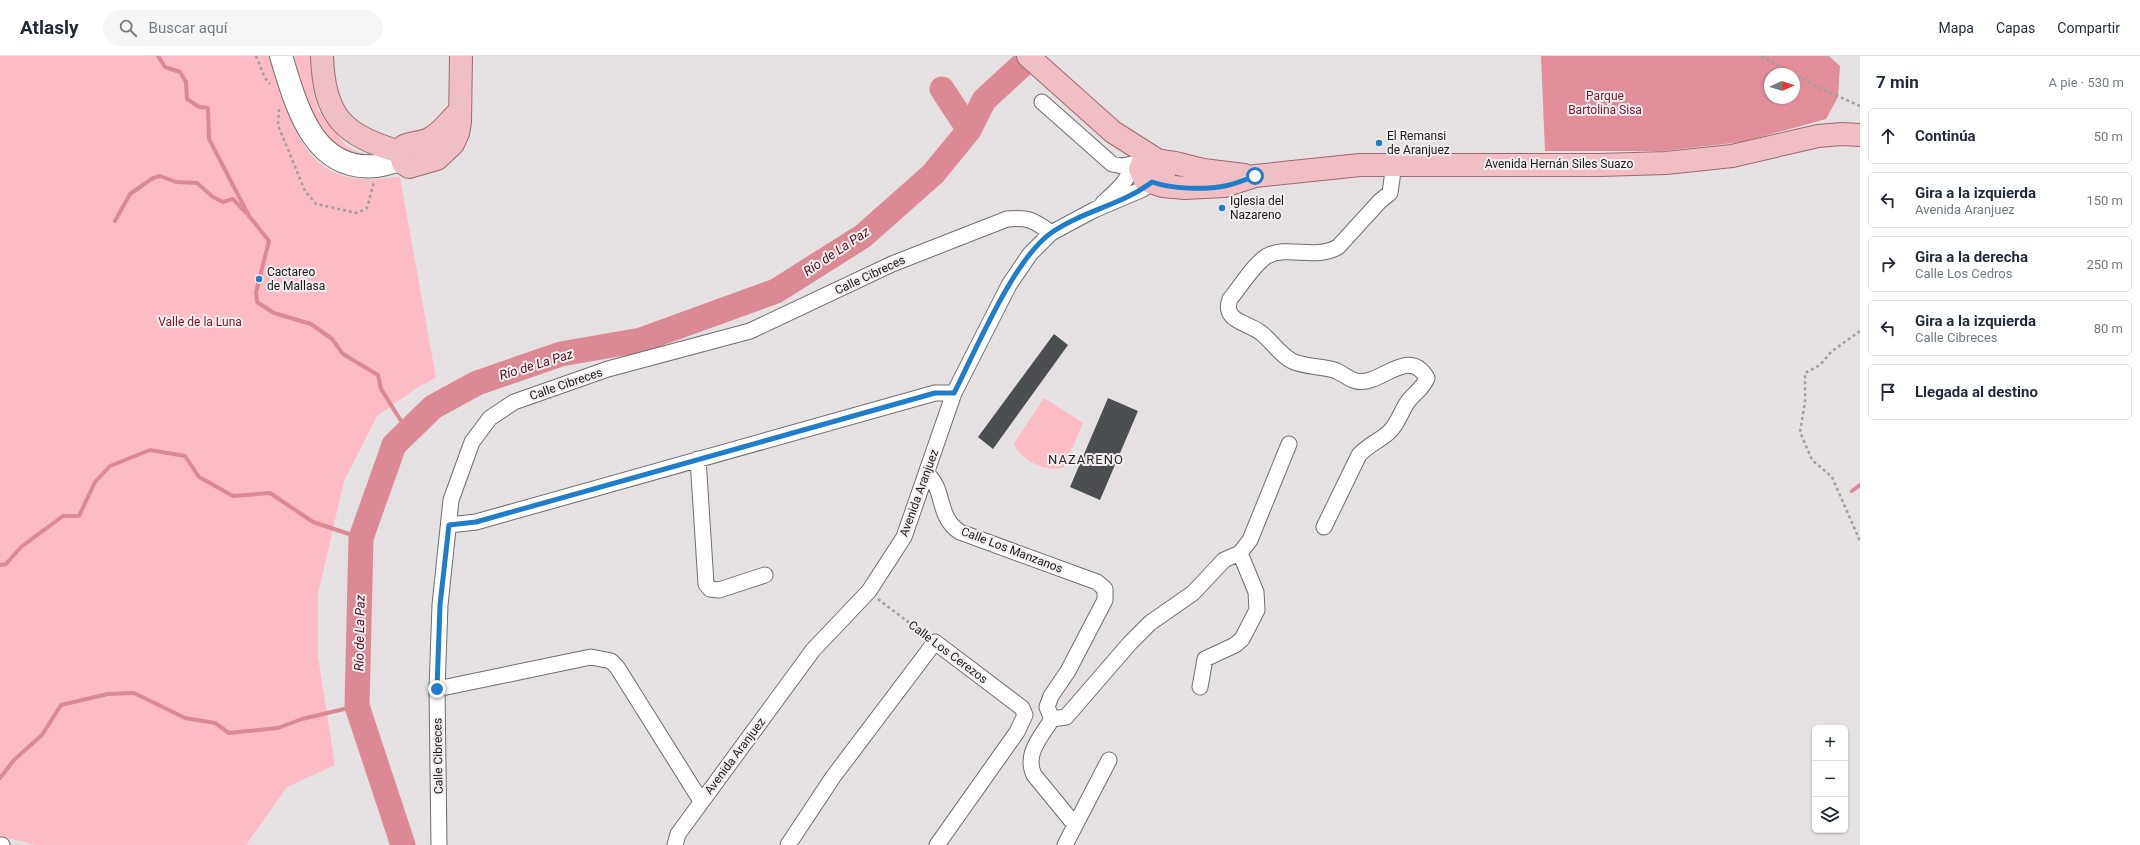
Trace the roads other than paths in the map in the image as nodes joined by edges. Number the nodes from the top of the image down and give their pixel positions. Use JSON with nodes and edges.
{"nodes":[{"id":1,"x":281,"y":56,"type":"edge"},
{"id":2,"x":322,"y":56,"type":"edge"},
{"id":3,"x":461,"y":56,"type":"edge"},
{"id":4,"x":1028,"y":56,"type":"edge"},
{"id":5,"x":1042,"y":102,"type":"dead end"},
{"id":6,"x":1113,"y":132,"type":"junction"},
{"id":7,"x":1860,"y":135,"type":"edge"},
{"id":8,"x":407,"y":155,"type":"junction"},
{"id":9,"x":1158,"y":160,"type":"junction"},
{"id":10,"x":1394,"y":164,"type":"junction"},
{"id":11,"x":1142,"y":174,"type":"junction"},
{"id":12,"x":1255,"y":176,"type":"junction"},
{"id":13,"x":1094,"y":210,"type":"junction"},
{"id":14,"x":1051,"y":233,"type":"junction"},
{"id":15,"x":954,"y":393,"type":"junction"},
{"id":16,"x":1288,"y":444,"type":"dead end"},
{"id":17,"x":698,"y":459,"type":"junction"},
{"id":18,"x":926,"y":473,"type":"junction"},
{"id":19,"x":449,"y":525,"type":"junction"},
{"id":20,"x":1324,"y":527,"type":"dead end"},
{"id":21,"x":1240,"y":553,"type":"junction"},
{"id":22,"x":765,"y":575,"type":"dead end"},
{"id":23,"x":1200,"y":687,"type":"dead end"},
{"id":24,"x":437,"y":689,"type":"junction"},
{"id":25,"x":1052,"y":720,"type":"junction"},
{"id":26,"x":1109,"y":760,"type":"dead end"},
{"id":27,"x":701,"y":801,"type":"junction"},
{"id":28,"x":1075,"y":825,"type":"junction"},
{"id":29,"x":439,"y":845,"type":"edge"},
{"id":30,"x":674,"y":845,"type":"edge"},
{"id":31,"x":788,"y":845,"type":"edge"},
{"id":32,"x":937,"y":845,"type":"edge"},
{"id":33,"x":1065,"y":845,"type":"edge"}],
"edges":[{"from":1,"to":8,"type":"main road"},
{"from":2,"to":8,"type":"main road"},
{"from":3,"to":8,"type":"main road"},
{"from":4,"to":6,"type":"main road"},
{"from":5,"to":11,"type":"street"},
{"from":6,"to":9,"type":"main road"},
{"from":6,"to":11,"type":"main road"},
{"from":7,"to":10,"type":"main road","name":"Avenida Hernán Siles Suazo"},
{"from":9,"to":11,"type":"main road"},
{"from":9,"to":12,"type":"main road","name":"Avenida Hernán Siles Suazo"},
{"from":10,"to":12,"type":"main road","name":"Avenida Hernán Siles Suazo"},
{"from":10,"to":20,"type":"street"},
{"from":11,"to":12,"type":"main road","name":"Avenida Hernán Siles Suazo"},
{"from":11,"to":13,"type":"street"},
{"from":11,"to":13,"type":"street","name":"Avenida Aranjuez"},
{"from":13,"to":14,"type":"street","name":"Avenida Aranjuez"},
{"from":14,"to":15,"type":"street","name":"Avenida Aranjuez"},
{"from":14,"to":19,"type":"street","name":"Calle Cibreces"},
{"from":15,"to":17,"type":"street"},
{"from":15,"to":18,"type":"street","name":"Avenida Aranjuez"},
{"from":16,"to":21,"type":"street"},
{"from":17,"to":19,"type":"street"},
{"from":17,"to":22,"type":"street"},
{"from":18,"to":25,"type":"street","name":"Calle Los Manzanos"},
{"from":18,"to":27,"type":"street","name":"Avenida Aranjuez"},
{"from":19,"to":24,"type":"street","name":"Calle Cibreces"},
{"from":21,"to":23,"type":"street"},
{"from":21,"to":25,"type":"street"},
{"from":24,"to":27,"type":"street"},
{"from":24,"to":29,"type":"street","name":"Calle Cibreces"},
{"from":25,"to":28,"type":"street"},
{"from":26,"to":28,"type":"street"},
{"from":27,"to":30,"type":"street","name":"Avenida Aranjuez"},
{"from":28,"to":33,"type":"street"},
{"from":31,"to":32,"type":"street","name":"Calle Los Cerezos"}]}
